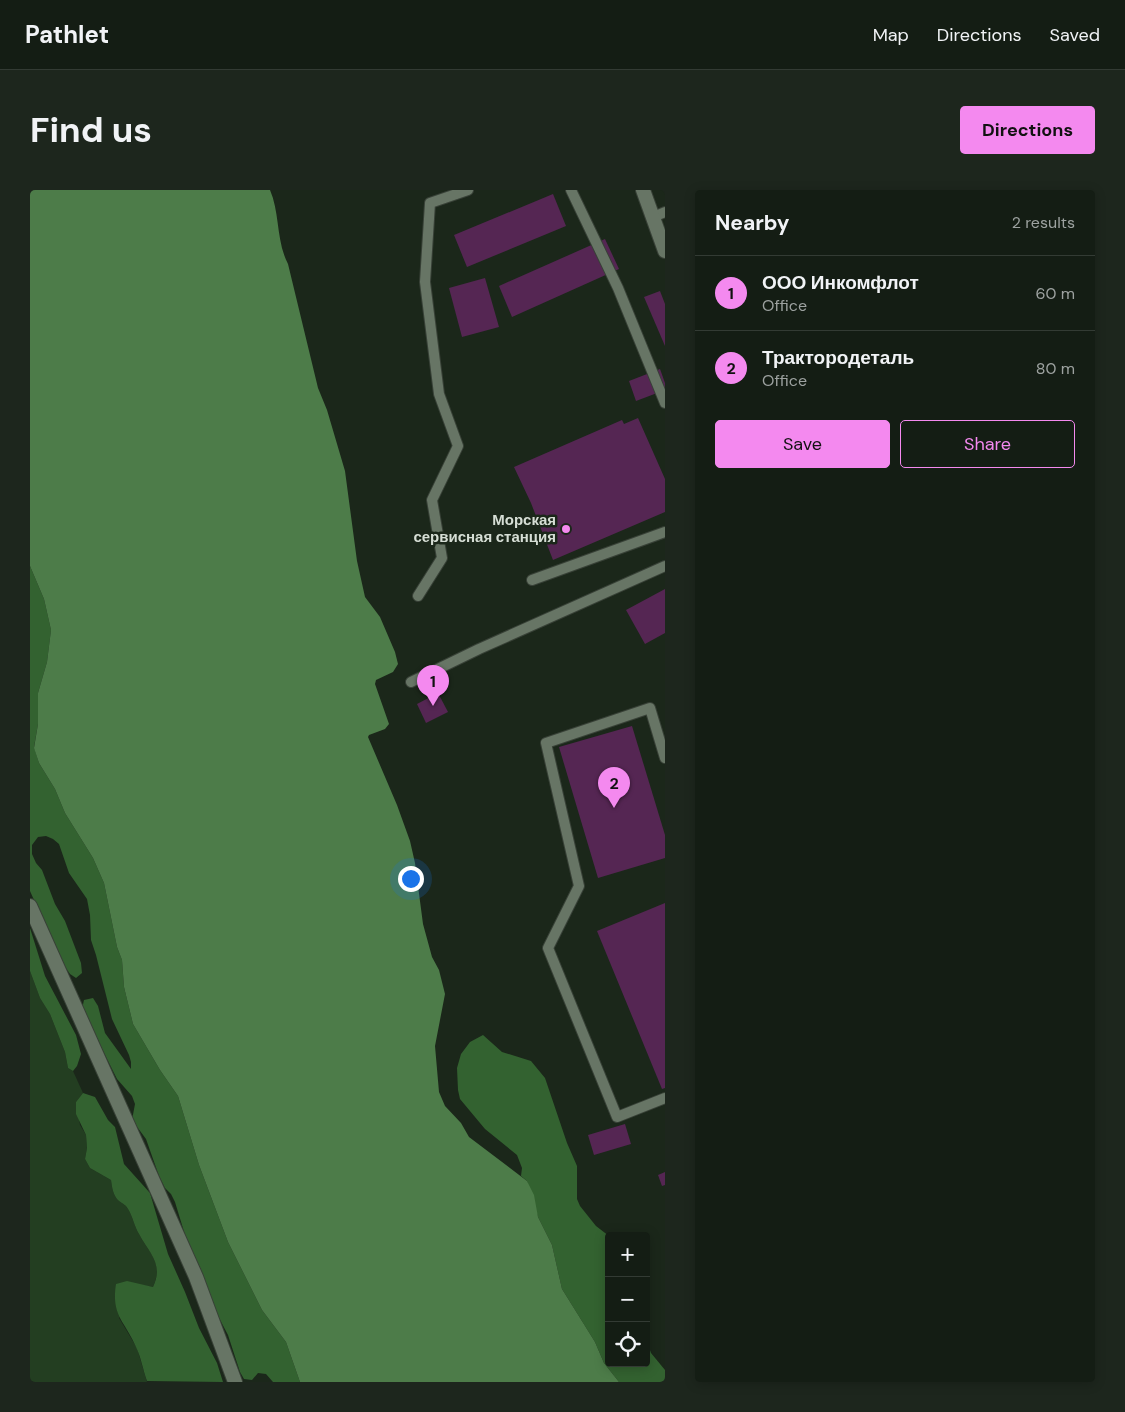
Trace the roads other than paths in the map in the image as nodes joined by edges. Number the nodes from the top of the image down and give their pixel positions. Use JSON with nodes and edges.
{"nodes":[{"id":1,"x":468,"y":190,"type":"edge"},
{"id":2,"x":571,"y":190,"type":"edge"},
{"id":3,"x":643,"y":190,"type":"edge"},
{"id":4,"x":659,"y":214,"type":"edge"},
{"id":5,"x":665,"y":251,"type":"edge"},
{"id":6,"x":665,"y":403,"type":"edge"},
{"id":7,"x":665,"y":532,"type":"edge"},
{"id":8,"x":665,"y":566,"type":"edge"},
{"id":9,"x":532,"y":580,"type":"dead end"},
{"id":10,"x":418,"y":596,"type":"dead end"},
{"id":11,"x":411,"y":682,"type":"dead end"},
{"id":12,"x":665,"y":758,"type":"edge"},
{"id":13,"x":30,"y":906,"type":"edge"},
{"id":14,"x":665,"y":1098,"type":"edge"},
{"id":15,"x":236,"y":1382,"type":"edge"}],
"edges":[{"from":1,"to":10,"type":"lane"},
{"from":2,"to":6,"type":"lane"},
{"from":3,"to":4,"type":"street"},
{"from":4,"to":5,"type":"street"},
{"from":7,"to":9,"type":"lane"},
{"from":8,"to":11,"type":"lane"},
{"from":12,"to":14,"type":"lane"},
{"from":13,"to":15,"type":"street"}]}
